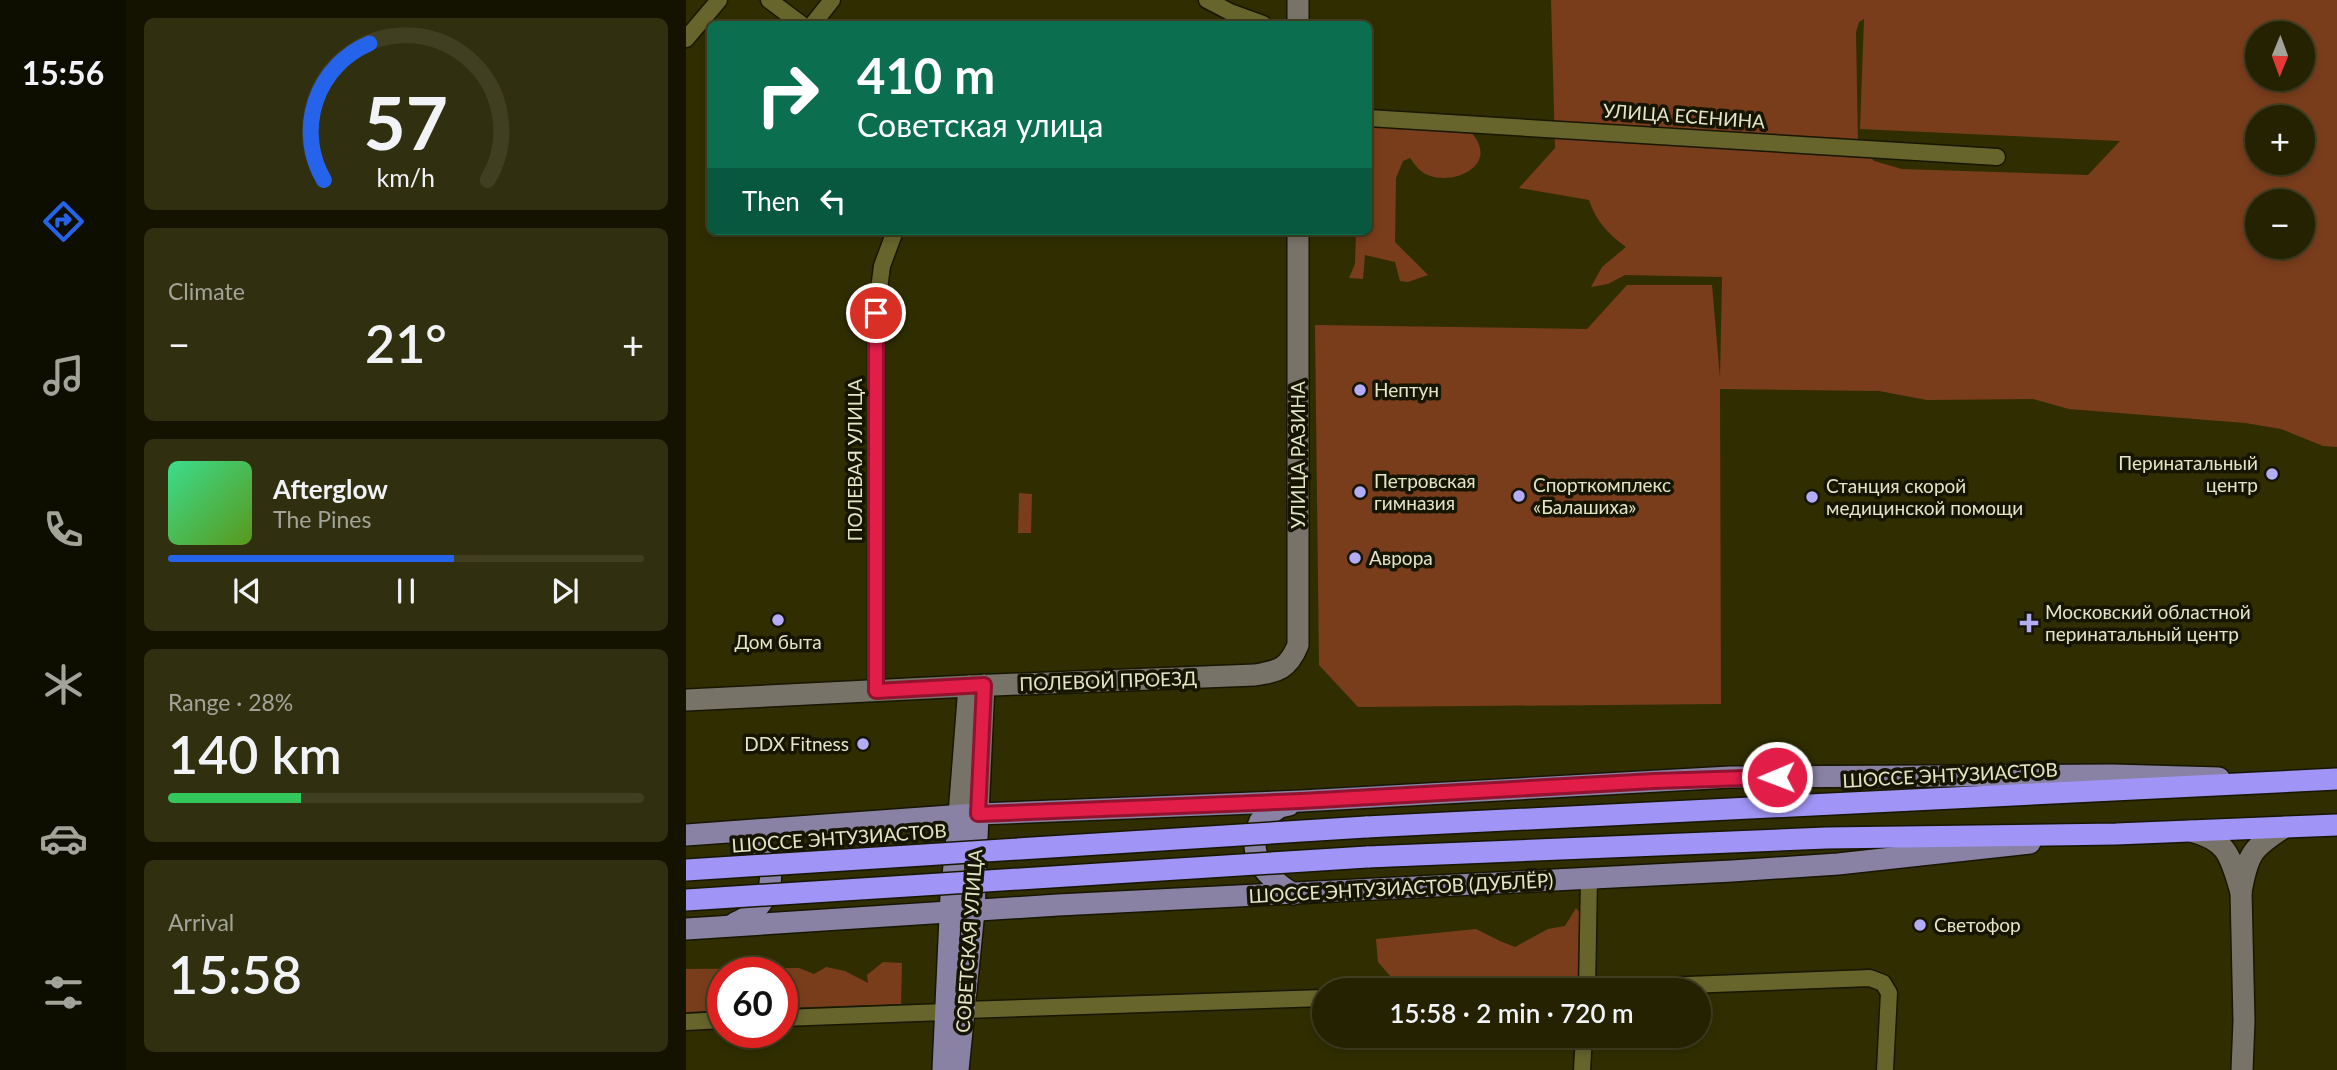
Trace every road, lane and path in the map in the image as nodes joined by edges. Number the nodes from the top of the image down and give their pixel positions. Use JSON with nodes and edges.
{"nodes":[{"id":1,"x":719,"y":0,"type":"edge"},
{"id":2,"x":769,"y":0,"type":"edge"},
{"id":3,"x":832,"y":0,"type":"edge"},
{"id":4,"x":1207,"y":0,"type":"edge"},
{"id":5,"x":1298,"y":0,"type":"edge"},
{"id":6,"x":797,"y":21,"type":"edge"},
{"id":7,"x":815,"y":21,"type":"edge"},
{"id":8,"x":1254,"y":21,"type":"edge"},
{"id":9,"x":1298,"y":21,"type":"edge"},
{"id":10,"x":686,"y":39,"type":"edge"},
{"id":11,"x":1372,"y":118,"type":"edge"},
{"id":12,"x":1997,"y":157,"type":"dead end"},
{"id":13,"x":894,"y":235,"type":"edge"},
{"id":14,"x":1298,"y":235,"type":"edge"},
{"id":15,"x":1277,"y":671,"type":"joint"},
{"id":16,"x":977,"y":686,"type":"junction"},
{"id":17,"x":876,"y":691,"type":"junction"},
{"id":18,"x":686,"y":700,"type":"edge"},
{"id":19,"x":2337,"y":779,"type":"edge"},
{"id":20,"x":2256,"y":781,"type":"junction"},
{"id":21,"x":1301,"y":801,"type":"junction"},
{"id":22,"x":969,"y":815,"type":"junction"},
{"id":23,"x":2337,"y":825,"type":"edge"},
{"id":24,"x":2285,"y":827,"type":"junction"},
{"id":25,"x":2191,"y":831,"type":"junction"},
{"id":26,"x":730,"y":833,"type":"junction"},
{"id":27,"x":2116,"y":834,"type":"junction"},
{"id":28,"x":686,"y":835,"type":"edge"},
{"id":29,"x":686,"y":870,"type":"edge"},
{"id":30,"x":1588,"y":878,"type":"junction"},
{"id":31,"x":2241,"y":892,"type":"junction"},
{"id":32,"x":1293,"y":894,"type":"junction"},
{"id":33,"x":686,"y":900,"type":"edge"},
{"id":34,"x":974,"y":911,"type":"junction"},
{"id":35,"x":951,"y":912,"type":"junction"},
{"id":36,"x":723,"y":926,"type":"junction"},
{"id":37,"x":686,"y":929,"type":"edge"},
{"id":38,"x":1587,"y":978,"type":"edge"},
{"id":39,"x":1711,"y":985,"type":"edge"},
{"id":40,"x":1312,"y":998,"type":"edge"},
{"id":41,"x":955,"y":1011,"type":"junction"},
{"id":42,"x":798,"y":1017,"type":"edge"},
{"id":43,"x":707,"y":1020,"type":"edge"},
{"id":44,"x":686,"y":1021,"type":"edge"},
{"id":45,"x":1583,"y":1048,"type":"edge"},
{"id":46,"x":943,"y":1070,"type":"edge"},
{"id":47,"x":958,"y":1070,"type":"edge"},
{"id":48,"x":1582,"y":1070,"type":"edge"},
{"id":49,"x":1885,"y":1070,"type":"edge"},
{"id":50,"x":2242,"y":1070,"type":"edge"}],
"edges":[{"from":1,"to":10,"type":"street"},
{"from":2,"to":6,"type":"street"},
{"from":3,"to":7,"type":"street"},
{"from":4,"to":8,"type":"street"},
{"from":5,"to":9,"type":"main road"},
{"from":11,"to":12,"type":"street","name":"УЛИЦА ЕСЕНИНА"},
{"from":13,"to":17,"type":"street","name":"ПОЛЕВАЯ УЛИЦА"},
{"from":14,"to":15,"type":"main road","name":"УЛИЦА РАЗИНА"},
{"from":15,"to":16,"type":"main road","name":"ПОЛЕВОЙ ПРОЕЗД"},
{"from":16,"to":17,"type":"main road","name":"ПОЛЕВОЙ ПРОЕЗД"},
{"from":16,"to":22,"type":"main road","name":"СОВЕТСКАЯ УЛИЦА"},
{"from":17,"to":18,"type":"main road","name":"ПОЛЕВОЙ ПРОЕЗД"},
{"from":19,"to":20,"type":"highway","name":"ШОССЕ ЭНТУЗИАСТОВ"},
{"from":20,"to":21,"type":"main road"},
{"from":20,"to":29,"type":"highway","name":"ШОССЕ ЭНТУЗИАСТОВ","bridge":true},
{"from":21,"to":22,"type":"main road"},
{"from":21,"to":32,"type":"main road"},
{"from":22,"to":26,"type":"main road"},
{"from":22,"to":34,"type":"main road","name":"СОВЕТСКАЯ УЛИЦА"},
{"from":22,"to":35,"type":"main road","name":"СОВЕТСКАЯ УЛИЦА"},
{"from":23,"to":24,"type":"highway"},
{"from":24,"to":25,"type":"highway"},
{"from":24,"to":31,"type":"main road"},
{"from":25,"to":27,"type":"highway"},
{"from":25,"to":31,"type":"main road"},
{"from":26,"to":28,"type":"main road"},
{"from":26,"to":36,"type":"main road"},
{"from":27,"to":30,"type":"main road","name":"ШОССЕ ЭНТУЗИАСТОВ (ДУБЛЁР)"},
{"from":27,"to":33,"type":"highway","bridge":true},
{"from":30,"to":32,"type":"main road","name":"ШОССЕ ЭНТУЗИАСТОВ (ДУБЛЁР)"},
{"from":30,"to":38,"type":"street"},
{"from":31,"to":50,"type":"main road"},
{"from":32,"to":34,"type":"main road","name":"ШОССЕ ЭНТУЗИАСТОВ (ДУБЛЁР)"},
{"from":34,"to":35,"type":"main road","name":"ШОССЕ ЭНТУЗИАСТОВ (ДУБЛЁР)"},
{"from":34,"to":41,"type":"main road","name":"СОВЕТСКАЯ УЛИЦА"},
{"from":35,"to":36,"type":"main road","name":"ШОССЕ ЭНТУЗИАСТОВ (ДУБЛЁР)"},
{"from":35,"to":41,"type":"main road","name":"СОВЕТСКАЯ УЛИЦА"},
{"from":36,"to":37,"type":"main road","name":"ШОССЕ ЭНТУЗИАСТОВ (ДУБЛЁР)"},
{"from":39,"to":49,"type":"street"},
{"from":40,"to":41,"type":"street"},
{"from":41,"to":42,"type":"street"},
{"from":41,"to":46,"type":"main road","name":"СОВЕТСКАЯ УЛИЦА"},
{"from":41,"to":47,"type":"main road","name":"СОВЕТСКАЯ УЛИЦА"},
{"from":43,"to":44,"type":"street"},
{"from":45,"to":48,"type":"street"}]}
